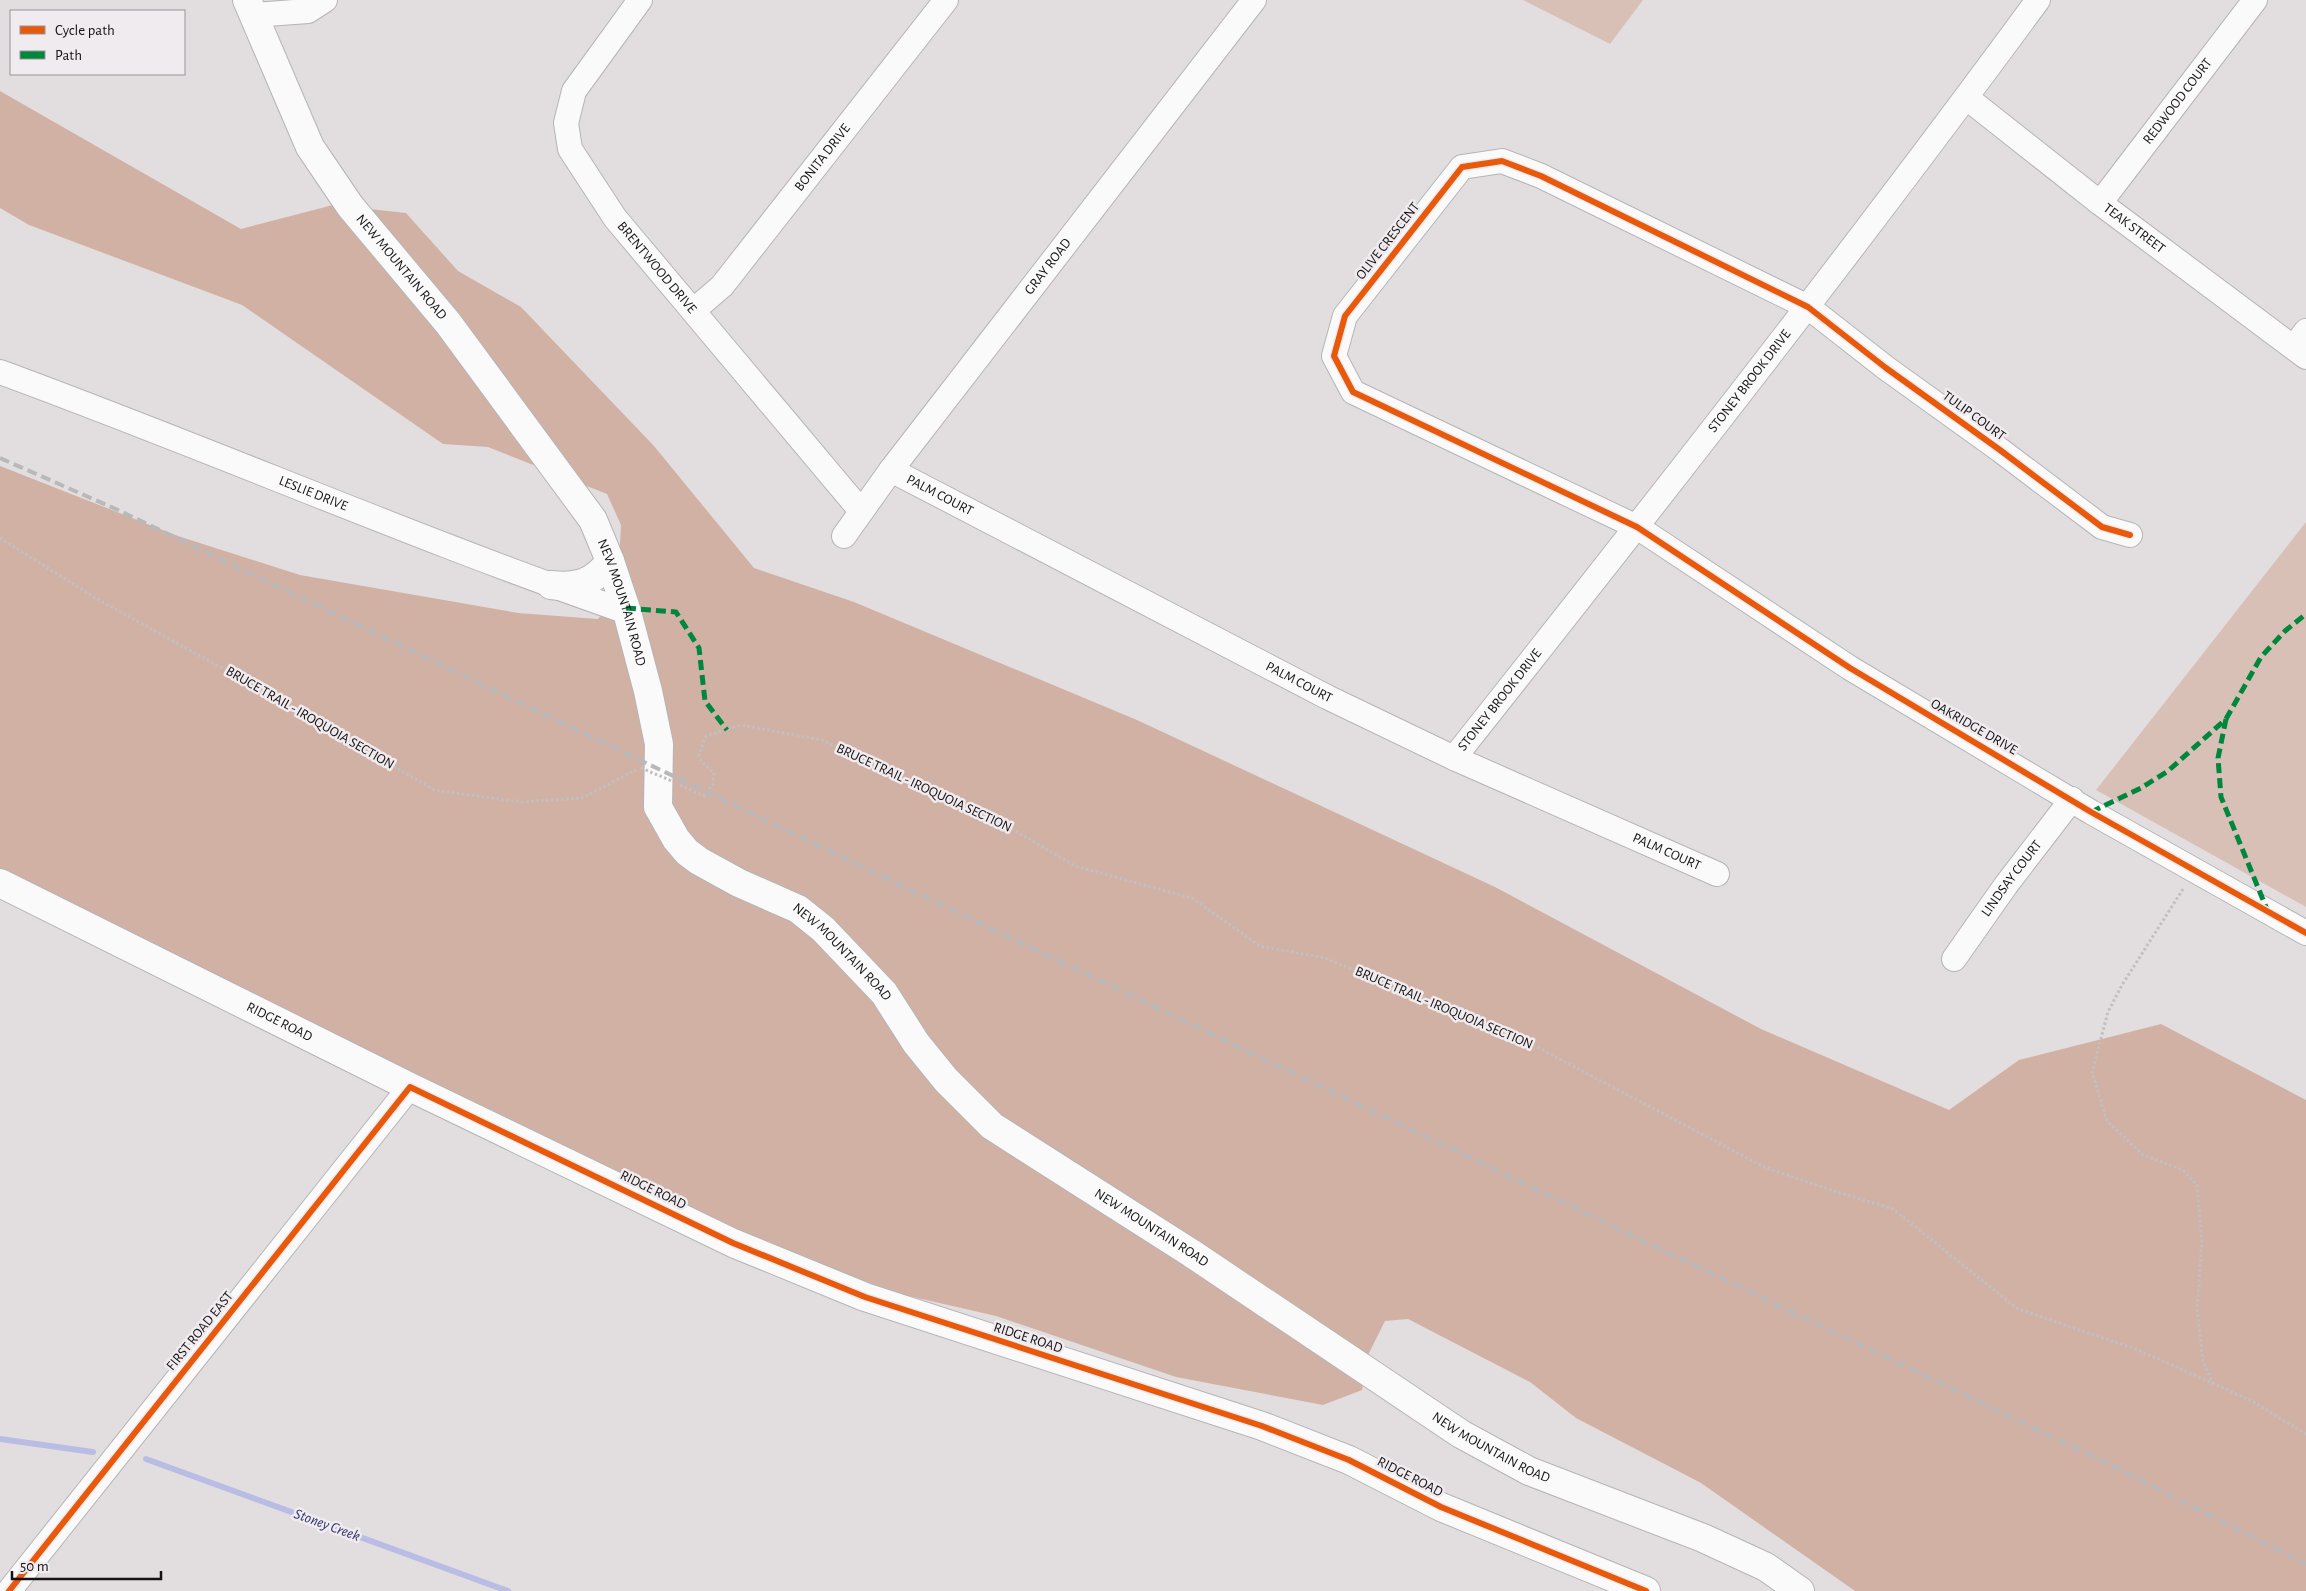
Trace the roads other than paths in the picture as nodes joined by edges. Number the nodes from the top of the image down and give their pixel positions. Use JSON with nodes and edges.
{"nodes":[{"id":1,"x":325,"y":0,"type":"edge"},
{"id":2,"x":640,"y":0,"type":"edge"},
{"id":3,"x":946,"y":0,"type":"edge"},
{"id":4,"x":1254,"y":0,"type":"edge"},
{"id":5,"x":2038,"y":0,"type":"edge"},
{"id":6,"x":2255,"y":0,"type":"edge"},
{"id":7,"x":250,"y":7,"type":"edge"},
{"id":8,"x":1966,"y":98,"type":"junction"},
{"id":9,"x":2100,"y":203,"type":"junction"},
{"id":10,"x":1808,"y":307,"type":"junction"},
{"id":11,"x":694,"y":310,"type":"junction"},
{"id":12,"x":2302,"y":345,"type":"edge"},
{"id":13,"x":0,"y":372,"type":"edge"},
{"id":14,"x":890,"y":470,"type":"junction"},
{"id":15,"x":861,"y":511,"type":"junction"},
{"id":16,"x":1637,"y":527,"type":"junction"},
{"id":17,"x":2130,"y":535,"type":"dead end"},
{"id":18,"x":844,"y":536,"type":"dead end"},
{"id":19,"x":610,"y":562,"type":"junction"},
{"id":20,"x":550,"y":585,"type":"junction"},
{"id":21,"x":627,"y":612,"type":"junction"},
{"id":22,"x":1454,"y":758,"type":"junction"},
{"id":23,"x":2072,"y":799,"type":"junction"},
{"id":24,"x":1717,"y":874,"type":"dead end"},
{"id":25,"x":0,"y":883,"type":"edge"},
{"id":26,"x":2306,"y":933,"type":"edge"},
{"id":27,"x":1954,"y":959,"type":"dead end"},
{"id":28,"x":410,"y":1087,"type":"junction"},
{"id":29,"x":1797,"y":1589,"type":"edge"},
{"id":30,"x":8,"y":1591,"type":"edge"},
{"id":31,"x":1646,"y":1591,"type":"edge"}],
"edges":[{"from":1,"to":7,"type":"street"},
{"from":2,"to":11,"type":"street","name":"BRENTWOOD DRIVE"},
{"from":3,"to":11,"type":"street","name":"BONITA DRIVE"},
{"from":4,"to":14,"type":"street","name":"GRAY ROAD"},
{"from":5,"to":8,"type":"street","name":"STONEY BROOK DRIVE"},
{"from":6,"to":9,"type":"street","name":"REDWOOD COURT"},
{"from":7,"to":19,"type":"main road","name":"NEW MOUNTAIN ROAD"},
{"from":8,"to":9,"type":"street","name":"TEAK STREET"},
{"from":8,"to":10,"type":"street","name":"STONEY BROOK DRIVE"},
{"from":9,"to":12,"type":"street","name":"TEAK STREET"},
{"from":10,"to":16,"type":"street","name":"STONEY BROOK DRIVE"},
{"from":10,"to":16,"type":"street","name":"OLIVE CRESCENT"},
{"from":10,"to":17,"type":"street","name":"TULIP COURT"},
{"from":11,"to":15,"type":"street","name":"BRENTWOOD DRIVE"},
{"from":13,"to":20,"type":"street","name":"LESLIE DRIVE"},
{"from":14,"to":15,"type":"street","name":"GRAY ROAD"},
{"from":14,"to":22,"type":"street","name":"PALM COURT"},
{"from":15,"to":18,"type":"street","name":"GRAY ROAD"},
{"from":16,"to":22,"type":"street","name":"STONEY BROOK DRIVE"},
{"from":16,"to":23,"type":"street","name":"OAKRIDGE DRIVE"},
{"from":19,"to":20,"type":"main road"},
{"from":19,"to":21,"type":"main road","name":"NEW MOUNTAIN ROAD"},
{"from":20,"to":21,"type":"street","name":"LESLIE DRIVE"},
{"from":21,"to":29,"type":"main road","name":"NEW MOUNTAIN ROAD"},
{"from":22,"to":24,"type":"street","name":"PALM COURT"},
{"from":23,"to":26,"type":"street","name":"OAKRIDGE DRIVE"},
{"from":23,"to":27,"type":"street","name":"LINDSAY COURT"},
{"from":25,"to":28,"type":"main road","name":"RIDGE ROAD"},
{"from":28,"to":30,"type":"street","name":"FIRST ROAD EAST"},
{"from":28,"to":31,"type":"main road","name":"RIDGE ROAD"}]}
